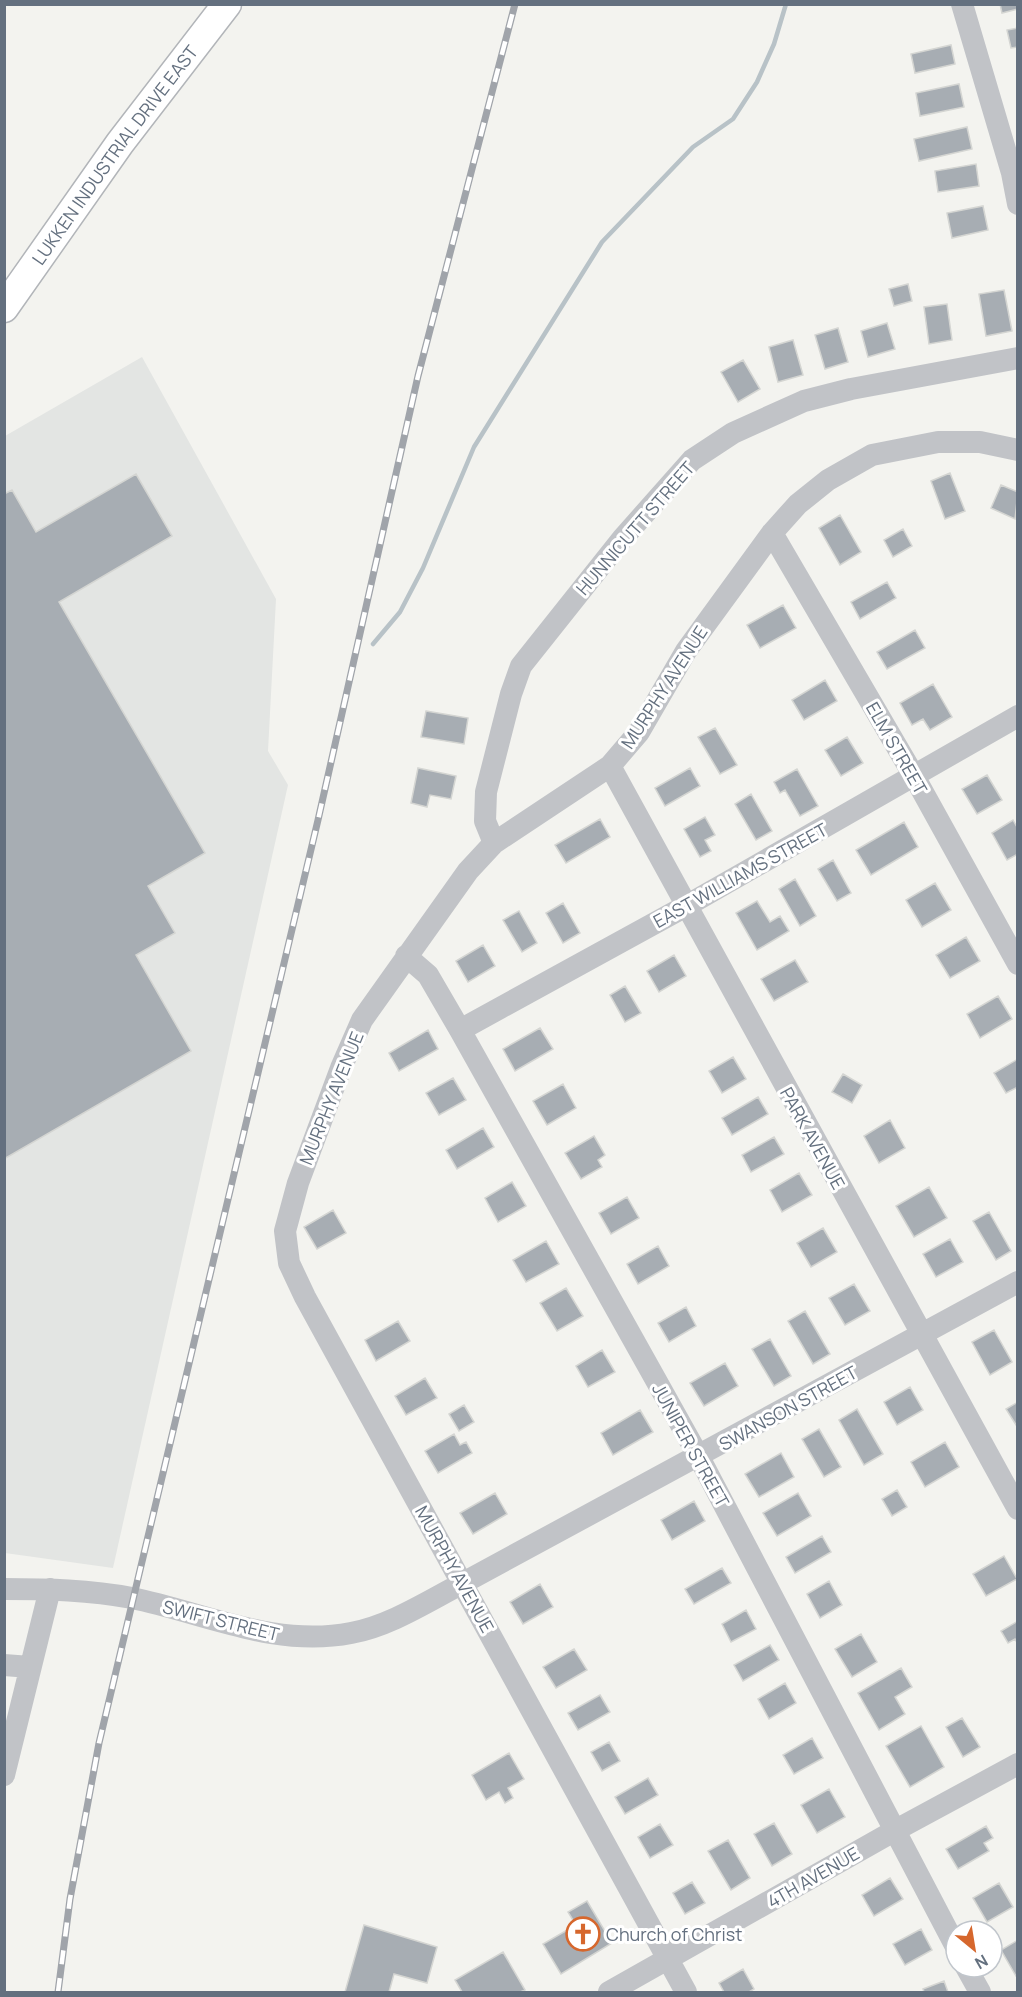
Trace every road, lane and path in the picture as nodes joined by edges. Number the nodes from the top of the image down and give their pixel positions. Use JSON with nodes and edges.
{"nodes":[{"id":1,"x":227,"y":4,"type":"edge"},
{"id":2,"x":962,"y":4,"type":"edge"},
{"id":3,"x":1017,"y":204,"type":"edge"},
{"id":4,"x":4,"y":308,"type":"edge"},
{"id":5,"x":1017,"y":358,"type":"edge"},
{"id":6,"x":1017,"y":450,"type":"edge"},
{"id":7,"x":772,"y":533,"type":"junction"},
{"id":8,"x":1017,"y":716,"type":"edge"},
{"id":9,"x":610,"y":766,"type":"junction"},
{"id":10,"x":914,"y":776,"type":"junction"},
{"id":11,"x":494,"y":843,"type":"junction"},
{"id":12,"x":686,"y":906,"type":"junction"},
{"id":13,"x":406,"y":957,"type":"junction"},
{"id":14,"x":1017,"y":964,"type":"edge"},
{"id":15,"x":460,"y":1030,"type":"junction"},
{"id":16,"x":1017,"y":1282,"type":"edge"},
{"id":17,"x":921,"y":1336,"type":"junction"},
{"id":18,"x":699,"y":1457,"type":"junction"},
{"id":19,"x":1017,"y":1509,"type":"edge"},
{"id":20,"x":463,"y":1584,"type":"junction"},
{"id":21,"x":4,"y":1589,"type":"edge"},
{"id":22,"x":50,"y":1589,"type":"junction"},
{"id":23,"x":4,"y":1665,"type":"edge"},
{"id":24,"x":30,"y":1667,"type":"junction"},
{"id":25,"x":1017,"y":1764,"type":"edge"},
{"id":26,"x":4,"y":1775,"type":"edge"},
{"id":27,"x":894,"y":1831,"type":"junction"},
{"id":28,"x":944,"y":1925,"type":"edge"},
{"id":29,"x":668,"y":1960,"type":"junction"},
{"id":30,"x":609,"y":1992,"type":"edge"},
{"id":31,"x":686,"y":1992,"type":"edge"}],
"edges":[{"from":1,"to":4,"type":"main road","name":"LUKKEN INDUSTRIAL DRIVE EAST"},
{"from":2,"to":3,"type":"street"},
{"from":5,"to":11,"type":"street","name":"HUNNICUTT STREET"},
{"from":6,"to":7,"type":"street","name":"MURPHY AVENUE"},
{"from":7,"to":9,"type":"street","name":"MURPHY AVENUE"},
{"from":7,"to":10,"type":"street","name":"ELM STREET"},
{"from":8,"to":10,"type":"street","name":"EAST WILLIAMS STREET"},
{"from":9,"to":11,"type":"street","name":"MURPHY AVENUE"},
{"from":9,"to":12,"type":"street","name":"PARK AVENUE"},
{"from":10,"to":12,"type":"street","name":"EAST WILLIAMS STREET"},
{"from":10,"to":14,"type":"street","name":"ELM STREET"},
{"from":11,"to":13,"type":"street","name":"MURPHY AVENUE"},
{"from":12,"to":15,"type":"street","name":"EAST WILLIAMS STREET"},
{"from":12,"to":17,"type":"street","name":"PARK AVENUE"},
{"from":13,"to":15,"type":"street","name":"JUNIPER STREET"},
{"from":13,"to":20,"type":"street","name":"MURPHY AVENUE"},
{"from":15,"to":18,"type":"street","name":"JUNIPER STREET"},
{"from":16,"to":17,"type":"street","name":"SWANSON STREET"},
{"from":17,"to":18,"type":"street","name":"SWANSON STREET"},
{"from":17,"to":19,"type":"street","name":"PARK AVENUE"},
{"from":18,"to":20,"type":"street","name":"SWANSON STREET"},
{"from":18,"to":27,"type":"street","name":"JUNIPER STREET"},
{"from":20,"to":22,"type":"street","name":"SWIFT STREET"},
{"from":20,"to":29,"type":"street","name":"MURPHY AVENUE"},
{"from":21,"to":22,"type":"street","name":"SWIFT STREET"},
{"from":22,"to":24,"type":"street"},
{"from":23,"to":24,"type":"street"},
{"from":24,"to":26,"type":"street"},
{"from":25,"to":27,"type":"street","name":"4TH AVENUE"},
{"from":27,"to":28,"type":"street","name":"JUNIPER STREET"},
{"from":27,"to":29,"type":"street","name":"4TH AVENUE"},
{"from":29,"to":30,"type":"street","name":"4TH AVENUE"},
{"from":29,"to":31,"type":"street","name":"MURPHY AVENUE"}]}
